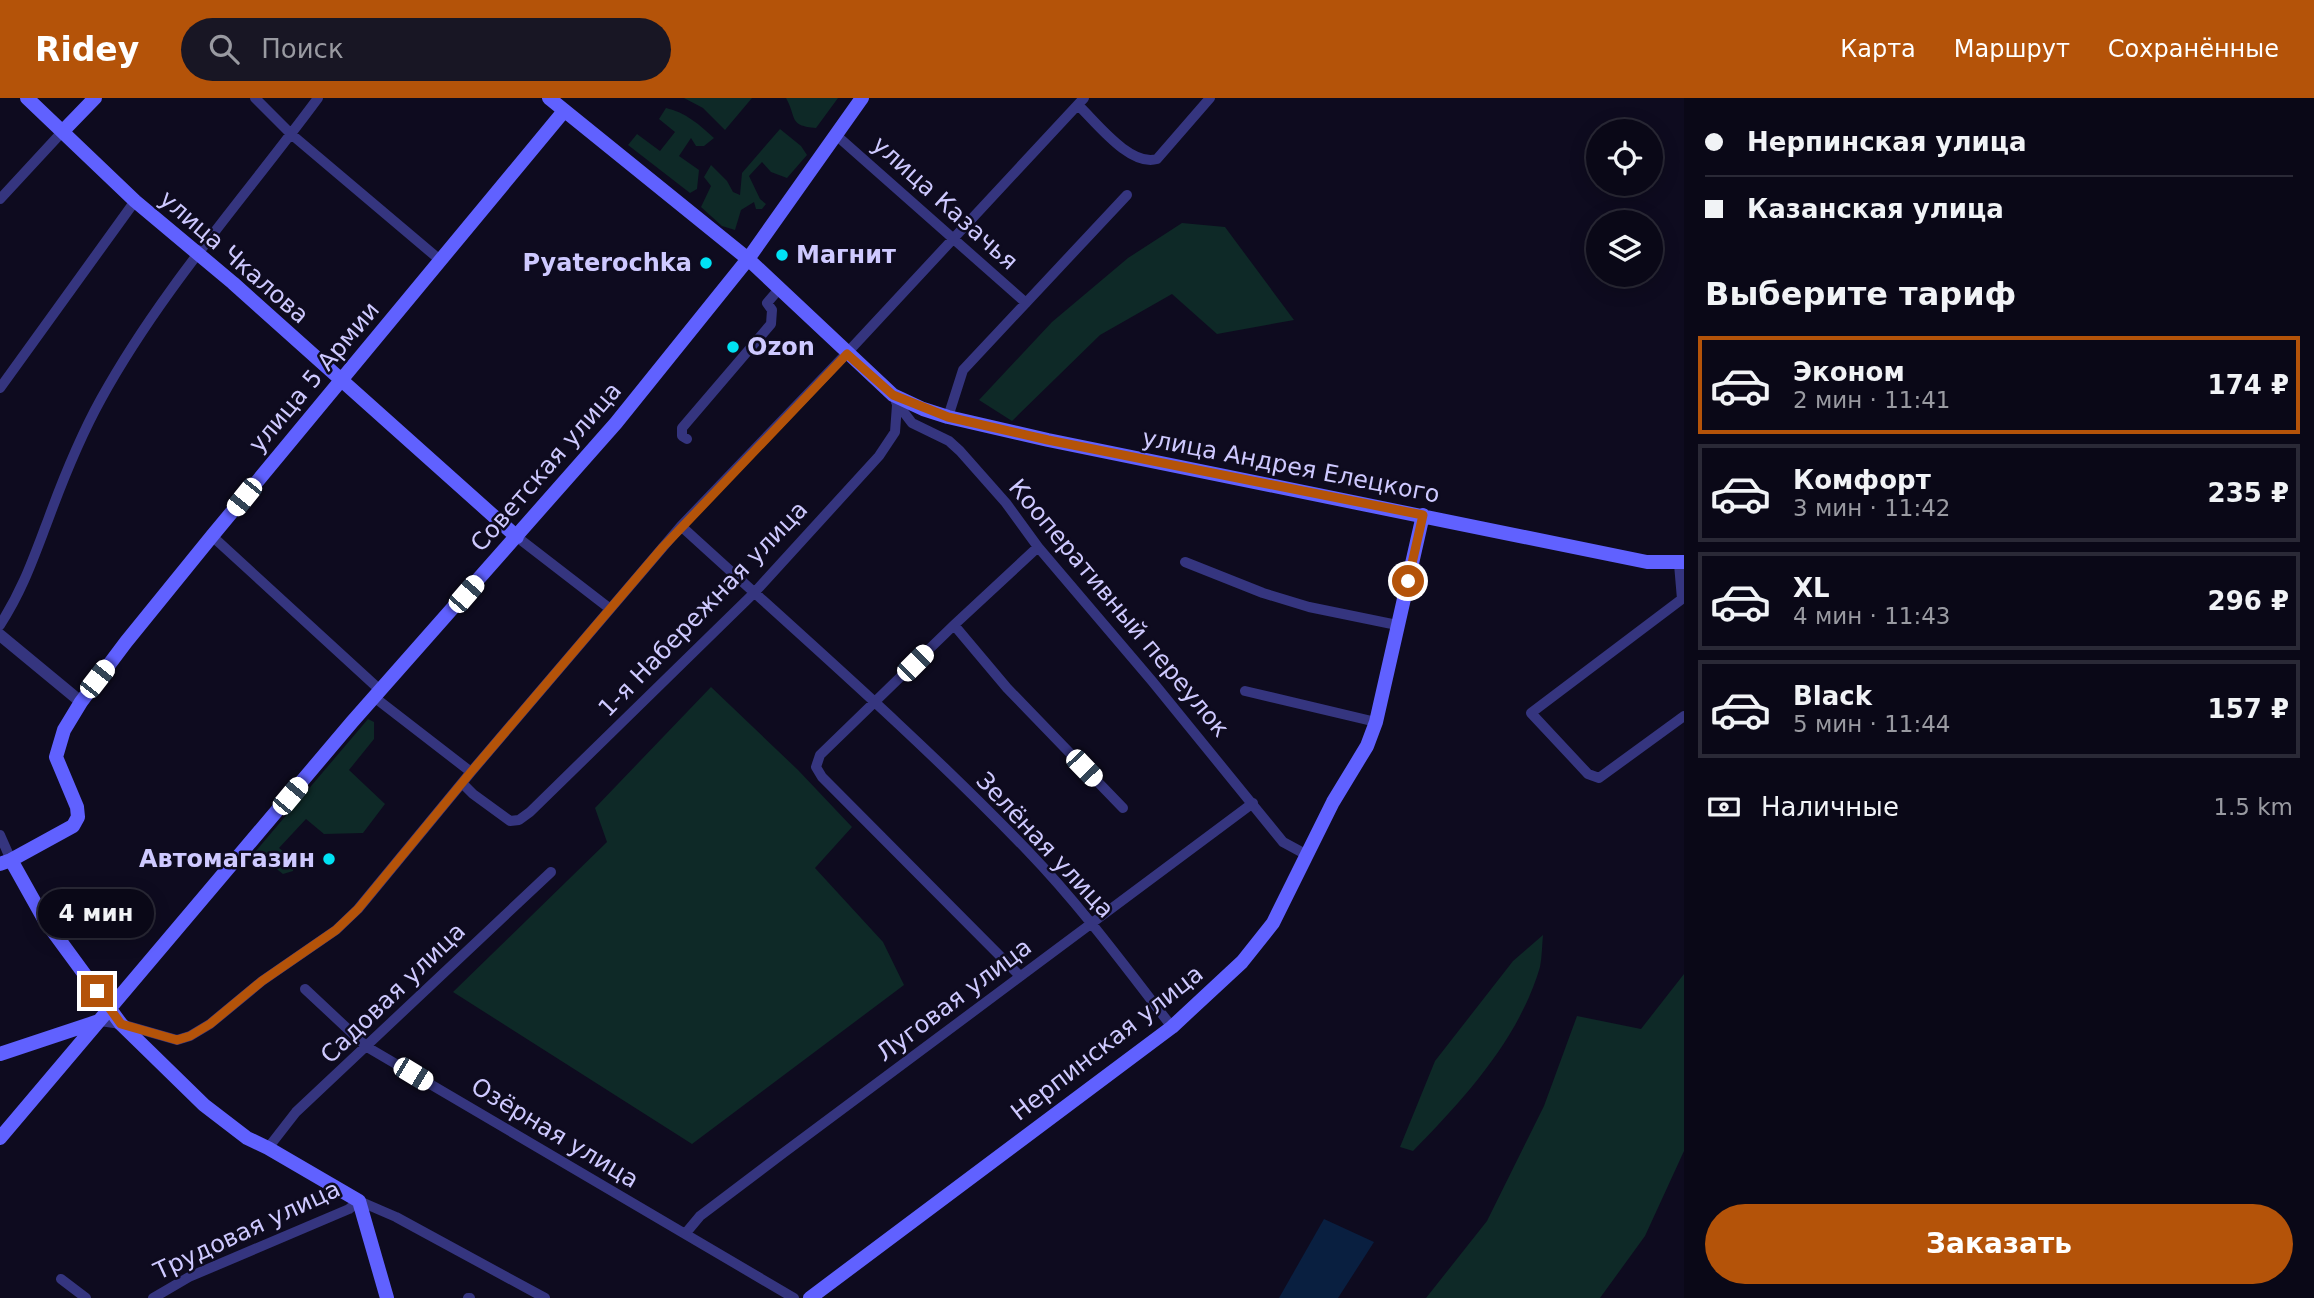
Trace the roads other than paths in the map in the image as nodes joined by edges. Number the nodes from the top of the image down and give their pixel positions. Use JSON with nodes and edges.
{"nodes":[{"id":1,"x":26,"y":98,"type":"edge"},
{"id":2,"x":95,"y":98,"type":"edge"},
{"id":3,"x":255,"y":98,"type":"edge"},
{"id":4,"x":318,"y":98,"type":"edge"},
{"id":5,"x":549,"y":98,"type":"edge"},
{"id":6,"x":862,"y":98,"type":"edge"},
{"id":7,"x":1210,"y":98,"type":"edge"},
{"id":8,"x":1081,"y":101,"type":"edge"},
{"id":9,"x":564,"y":111,"type":"junction"},
{"id":10,"x":63,"y":131,"type":"junction"},
{"id":11,"x":291,"y":134,"type":"junction"},
{"id":12,"x":836,"y":135,"type":"junction"},
{"id":13,"x":1127,"y":195,"type":"dead end"},
{"id":14,"x":0,"y":199,"type":"edge"},
{"id":15,"x":135,"y":201,"type":"junction"},
{"id":16,"x":954,"y":238,"type":"junction"},
{"id":17,"x":197,"y":254,"type":"junction"},
{"id":18,"x":748,"y":259,"type":"junction"},
{"id":19,"x":440,"y":260,"type":"junction"},
{"id":20,"x":779,"y":289,"type":"junction"},
{"id":21,"x":1026,"y":303,"type":"junction"},
{"id":22,"x":847,"y":354,"type":"junction"},
{"id":23,"x":340,"y":381,"type":"junction"},
{"id":24,"x":0,"y":388,"type":"edge"},
{"id":25,"x":895,"y":400,"type":"junction"},
{"id":26,"x":948,"y":417,"type":"junction"},
{"id":27,"x":687,"y":439,"type":"dead end"},
{"id":28,"x":1423,"y":515,"type":"junction"},
{"id":29,"x":681,"y":526,"type":"junction"},
{"id":30,"x":212,"y":536,"type":"junction"},
{"id":31,"x":517,"y":537,"type":"junction"},
{"id":32,"x":1038,"y":547,"type":"junction"},
{"id":33,"x":1185,"y":562,"type":"dead end"},
{"id":34,"x":1681,"y":563,"type":"edge"},
{"id":35,"x":754,"y":593,"type":"junction"},
{"id":36,"x":609,"y":608,"type":"junction"},
{"id":37,"x":0,"y":625,"type":"edge"},
{"id":38,"x":954,"y":625,"type":"junction"},
{"id":39,"x":1397,"y":625,"type":"junction"},
{"id":40,"x":0,"y":635,"type":"edge"},
{"id":41,"x":1245,"y":691,"type":"dead end"},
{"id":42,"x":377,"y":694,"type":"junction"},
{"id":43,"x":81,"y":702,"type":"junction"},
{"id":44,"x":876,"y":702,"type":"junction"},
{"id":45,"x":1684,"y":716,"type":"edge"},
{"id":46,"x":1376,"y":722,"type":"junction"},
{"id":47,"x":471,"y":772,"type":"junction"},
{"id":48,"x":462,"y":783,"type":"junction"},
{"id":49,"x":1253,"y":803,"type":"junction"},
{"id":50,"x":1123,"y":808,"type":"dead end"},
{"id":51,"x":0,"y":835,"type":"edge"},
{"id":52,"x":1307,"y":855,"type":"junction"},
{"id":53,"x":6,"y":862,"type":"edge"},
{"id":54,"x":551,"y":872,"type":"dead end"},
{"id":55,"x":1092,"y":923,"type":"junction"},
{"id":56,"x":1020,"y":976,"type":"junction"},
{"id":57,"x":305,"y":989,"type":"dead end"},
{"id":58,"x":111,"y":1009,"type":"junction"},
{"id":59,"x":100,"y":1021,"type":"junction"},
{"id":60,"x":121,"y":1024,"type":"junction"},
{"id":61,"x":1172,"y":1027,"type":"junction"},
{"id":62,"x":368,"y":1047,"type":"junction"},
{"id":63,"x":0,"y":1054,"type":"edge"},
{"id":64,"x":0,"y":1138,"type":"edge"},
{"id":65,"x":268,"y":1148,"type":"junction"},
{"id":66,"x":359,"y":1201,"type":"junction"},
{"id":67,"x":685,"y":1234,"type":"junction"},
{"id":68,"x":61,"y":1279,"type":"dead end"},
{"id":69,"x":86,"y":1298,"type":"edge"},
{"id":70,"x":153,"y":1298,"type":"edge"},
{"id":71,"x":387,"y":1298,"type":"edge"},
{"id":72,"x":545,"y":1298,"type":"edge"},
{"id":73,"x":794,"y":1298,"type":"edge"},
{"id":74,"x":810,"y":1298,"type":"edge"}],
"edges":[{"from":1,"to":10,"type":"main road","name":"улица Чкалова"},
{"from":2,"to":10,"type":"main road"},
{"from":3,"to":11,"type":"street"},
{"from":4,"to":11,"type":"street"},
{"from":5,"to":9,"type":"main road","name":"улица Андрея Елецкого"},
{"from":6,"to":12,"type":"main road","name":"Советская улица"},
{"from":7,"to":8,"type":"street"},
{"from":8,"to":16,"type":"street"},
{"from":9,"to":18,"type":"main road","name":"улица Андрея Елецкого"},
{"from":9,"to":19,"type":"main road","name":"улица 5 Армии"},
{"from":10,"to":14,"type":"street"},
{"from":10,"to":15,"type":"main road","name":"улица Чкалова"},
{"from":11,"to":17,"type":"street"},
{"from":11,"to":19,"type":"street"},
{"from":12,"to":16,"type":"street","name":"улица Казачья"},
{"from":12,"to":18,"type":"main road","name":"Советская улица"},
{"from":13,"to":21,"type":"street"},
{"from":15,"to":17,"type":"main road","name":"улица Чкалова"},
{"from":15,"to":24,"type":"street"},
{"from":16,"to":21,"type":"street","name":"улица Казачья"},
{"from":16,"to":22,"type":"street"},
{"from":17,"to":23,"type":"main road","name":"улица Чкалова"},
{"from":17,"to":37,"type":"street"},
{"from":18,"to":20,"type":"main road","name":"улица Андрея Елецкого"},
{"from":18,"to":31,"type":"main road","name":"Советская улица"},
{"from":19,"to":23,"type":"main road","name":"улица 5 Армии"},
{"from":20,"to":22,"type":"main road","name":"улица Андрея Елецкого"},
{"from":20,"to":27,"type":"street"},
{"from":21,"to":26,"type":"street"},
{"from":22,"to":25,"type":"main road","name":"улица Андрея Елецкого"},
{"from":22,"to":29,"type":"street"},
{"from":23,"to":30,"type":"main road","name":"улица 5 Армии"},
{"from":23,"to":31,"type":"main road","name":"улица Чкалова"},
{"from":25,"to":26,"type":"main road","name":"улица Андрея Елецкого"},
{"from":25,"to":32,"type":"street","name":"Кооперативный переулок"},
{"from":25,"to":35,"type":"street","name":"1-я Набережная улица"},
{"from":26,"to":28,"type":"main road","name":"улица Андрея Елецкого"},
{"from":28,"to":34,"type":"main road","name":"улица Андрея Елецкого"},
{"from":28,"to":39,"type":"main road","name":"Нерпинская улица"},
{"from":29,"to":35,"type":"street","name":"Зелёная улица"},
{"from":29,"to":36,"type":"street"},
{"from":30,"to":42,"type":"street"},
{"from":30,"to":43,"type":"main road","name":"улица 5 Армии"},
{"from":31,"to":36,"type":"street","name":"улица Чкалова"},
{"from":31,"to":42,"type":"main road","name":"Советская улица"},
{"from":32,"to":38,"type":"street"},
{"from":32,"to":49,"type":"street","name":"Кооперативный переулок"},
{"from":33,"to":39,"type":"street"},
{"from":34,"to":45,"type":"street"},
{"from":35,"to":44,"type":"street","name":"Зелёная улица"},
{"from":35,"to":48,"type":"street","name":"1-я Набережная улица"},
{"from":36,"to":47,"type":"street"},
{"from":38,"to":44,"type":"street"},
{"from":38,"to":50,"type":"street"},
{"from":39,"to":46,"type":"main road","name":"Нерпинская улица"},
{"from":40,"to":43,"type":"street"},
{"from":41,"to":46,"type":"street"},
{"from":42,"to":47,"type":"street"},
{"from":42,"to":58,"type":"main road","name":"Советская улица"},
{"from":43,"to":53,"type":"main road","name":"улица 5 Армии"},
{"from":44,"to":55,"type":"street","name":"Зелёная улица"},
{"from":44,"to":56,"type":"street"},
{"from":46,"to":52,"type":"main road","name":"Нерпинская улица"},
{"from":47,"to":48,"type":"street"},
{"from":48,"to":60,"type":"street"},
{"from":49,"to":52,"type":"street","name":"Кооперативный переулок"},
{"from":49,"to":55,"type":"street","name":"Луговая улица"},
{"from":51,"to":53,"type":"street"},
{"from":52,"to":61,"type":"main road","name":"Нерпинская улица"},
{"from":53,"to":58,"type":"main road"},
{"from":54,"to":62,"type":"street","name":"Садовая улица"},
{"from":55,"to":56,"type":"street","name":"Луговая улица"},
{"from":55,"to":61,"type":"street","name":"Зелёная улица"},
{"from":56,"to":67,"type":"street","name":"Луговая улица"},
{"from":57,"to":62,"type":"street","name":"Озёрная улица"},
{"from":58,"to":59,"type":"main road","name":"Советская улица"},
{"from":58,"to":60,"type":"main road"},
{"from":59,"to":60,"type":"street"},
{"from":59,"to":63,"type":"main road"},
{"from":59,"to":64,"type":"main road","name":"Советская улица"},
{"from":60,"to":65,"type":"main road"},
{"from":61,"to":74,"type":"main road","name":"Нерпинская улица"},
{"from":62,"to":65,"type":"street","name":"Садовая улица"},
{"from":62,"to":67,"type":"street","name":"Озёрная улица"},
{"from":65,"to":66,"type":"main road"},
{"from":66,"to":70,"type":"street","name":"Трудовая улица"},
{"from":66,"to":71,"type":"main road"},
{"from":66,"to":72,"type":"street"},
{"from":67,"to":73,"type":"street","name":"Озёрная улица"},
{"from":68,"to":69,"type":"street"}]}
